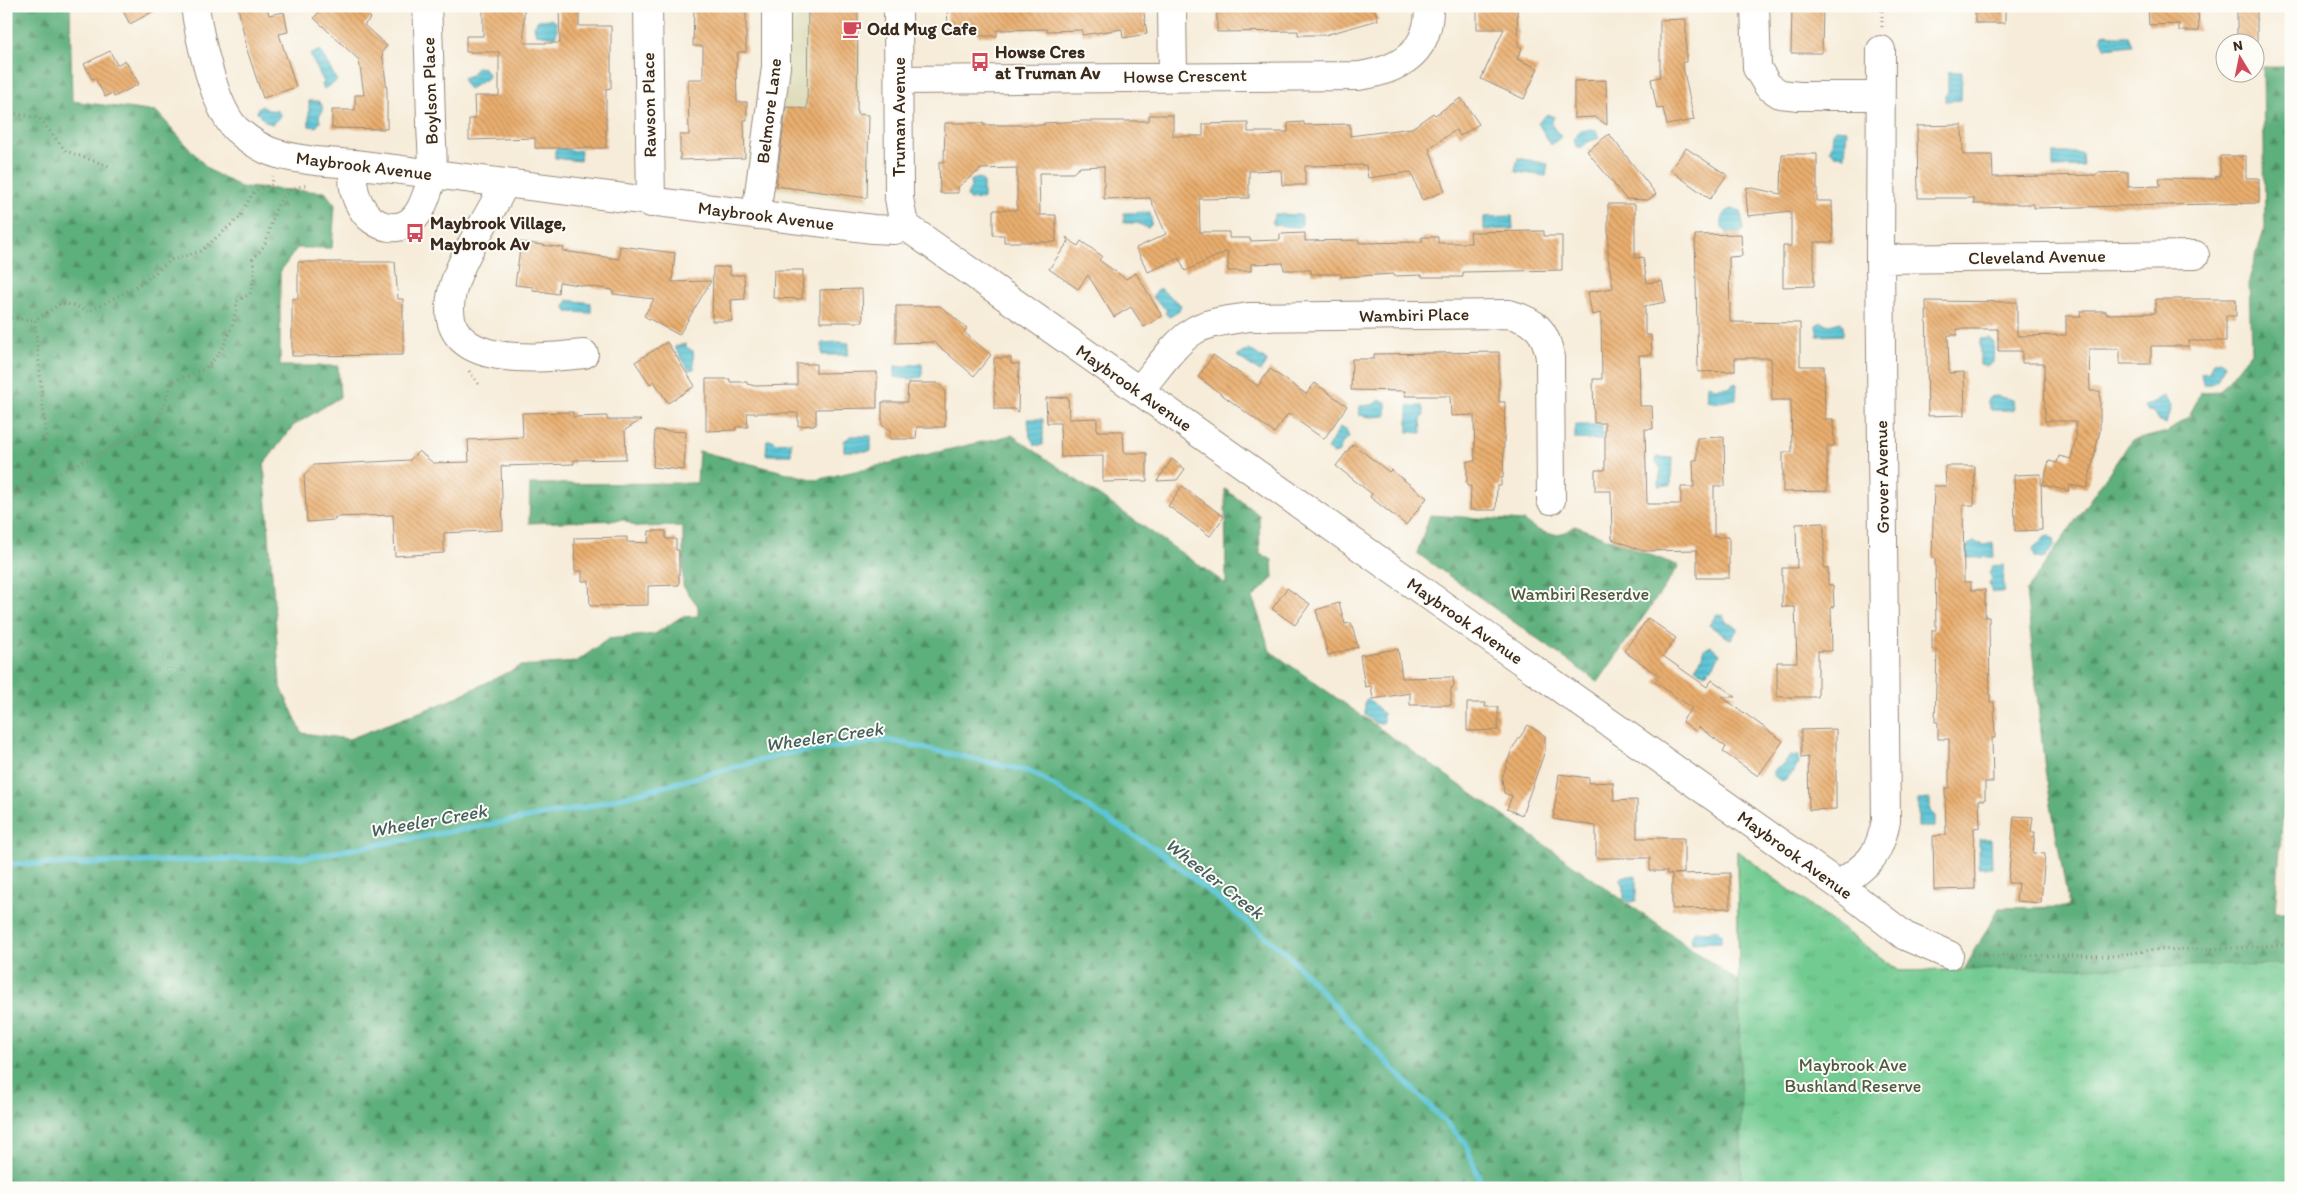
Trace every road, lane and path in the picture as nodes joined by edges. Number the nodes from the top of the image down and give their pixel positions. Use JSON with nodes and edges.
{"nodes":[{"id":1,"x":195,"y":6,"type":"edge"},
{"id":2,"x":427,"y":6,"type":"edge"},
{"id":3,"x":648,"y":6,"type":"edge"},
{"id":4,"x":776,"y":6,"type":"edge"},
{"id":5,"x":898,"y":6,"type":"edge"},
{"id":6,"x":1172,"y":6,"type":"edge"},
{"id":7,"x":1430,"y":6,"type":"edge"},
{"id":8,"x":1755,"y":6,"type":"edge"},
{"id":9,"x":1880,"y":50,"type":"dead end"},
{"id":10,"x":1173,"y":76,"type":"junction"},
{"id":11,"x":899,"y":80,"type":"junction"},
{"id":12,"x":1880,"y":96,"type":"junction"},
{"id":13,"x":6,"y":112,"type":"edge"},
{"id":14,"x":354,"y":164,"type":"junction"},
{"id":15,"x":111,"y":167,"type":"dead end"},
{"id":16,"x":432,"y":175,"type":"junction"},
{"id":17,"x":272,"y":182,"type":"dead end"},
{"id":18,"x":311,"y":184,"type":"dead end"},
{"id":19,"x":504,"y":184,"type":"junction"},
{"id":20,"x":651,"y":203,"type":"junction"},
{"id":21,"x":756,"y":215,"type":"junction"},
{"id":22,"x":906,"y":227,"type":"junction"},
{"id":23,"x":2195,"y":255,"type":"dead end"},
{"id":24,"x":1880,"y":259,"type":"junction"},
{"id":25,"x":6,"y":318,"type":"edge"},
{"id":26,"x":35,"y":320,"type":"junction"},
{"id":27,"x":584,"y":354,"type":"dead end"},
{"id":28,"x":466,"y":367,"type":"dead end"},
{"id":29,"x":480,"y":386,"type":"dead end"},
{"id":30,"x":1140,"y":391,"type":"junction"},
{"id":31,"x":17,"y":495,"type":"junction"},
{"id":32,"x":6,"y":500,"type":"edge"},
{"id":33,"x":1551,"y":500,"type":"dead end"},
{"id":34,"x":1839,"y":885,"type":"junction"},
{"id":35,"x":2291,"y":944,"type":"edge"},
{"id":36,"x":1949,"y":955,"type":"joint"}],
"edges":[{"from":1,"to":14,"type":"street","name":"Maybrook Avenue"},
{"from":2,"to":16,"type":"street","name":"Boylson Place"},
{"from":3,"to":20,"type":"street","name":"Rawson Place"},
{"from":4,"to":21,"type":"street","name":"Belmore Lane"},
{"from":5,"to":11,"type":"street","name":"Truman Avenue"},
{"from":6,"to":10,"type":"street"},
{"from":7,"to":10,"type":"street","name":"Howse Crescent"},
{"from":8,"to":12,"type":"street"},
{"from":9,"to":12,"type":"street","name":"Grover Avenue"},
{"from":10,"to":11,"type":"street","name":"Howse Crescent"},
{"from":11,"to":22,"type":"street","name":"Truman Avenue"},
{"from":12,"to":24,"type":"street","name":"Grover Avenue"},
{"from":13,"to":15,"type":"path"},
{"from":14,"to":16,"type":"street","name":"Maybrook Avenue"},
{"from":14,"to":16,"type":"street"},
{"from":16,"to":19,"type":"street","name":"Maybrook Avenue"},
{"from":17,"to":26,"type":"path"},
{"from":18,"to":31,"type":"path"},
{"from":19,"to":20,"type":"street","name":"Maybrook Avenue"},
{"from":19,"to":27,"type":"street"},
{"from":20,"to":21,"type":"street","name":"Maybrook Avenue"},
{"from":21,"to":22,"type":"street","name":"Maybrook Avenue"},
{"from":22,"to":30,"type":"street","name":"Maybrook Avenue"},
{"from":23,"to":24,"type":"street","name":"Cleveland Avenue"},
{"from":24,"to":34,"type":"street","name":"Grover Avenue"},
{"from":25,"to":26,"type":"path"},
{"from":26,"to":31,"type":"path"},
{"from":28,"to":29,"type":"path"},
{"from":30,"to":33,"type":"street","name":"Wambiri Place"},
{"from":30,"to":34,"type":"street","name":"Maybrook Avenue"},
{"from":31,"to":32,"type":"path"},
{"from":34,"to":36,"type":"street","name":"Maybrook Avenue"},
{"from":35,"to":36,"type":"path"}]}
